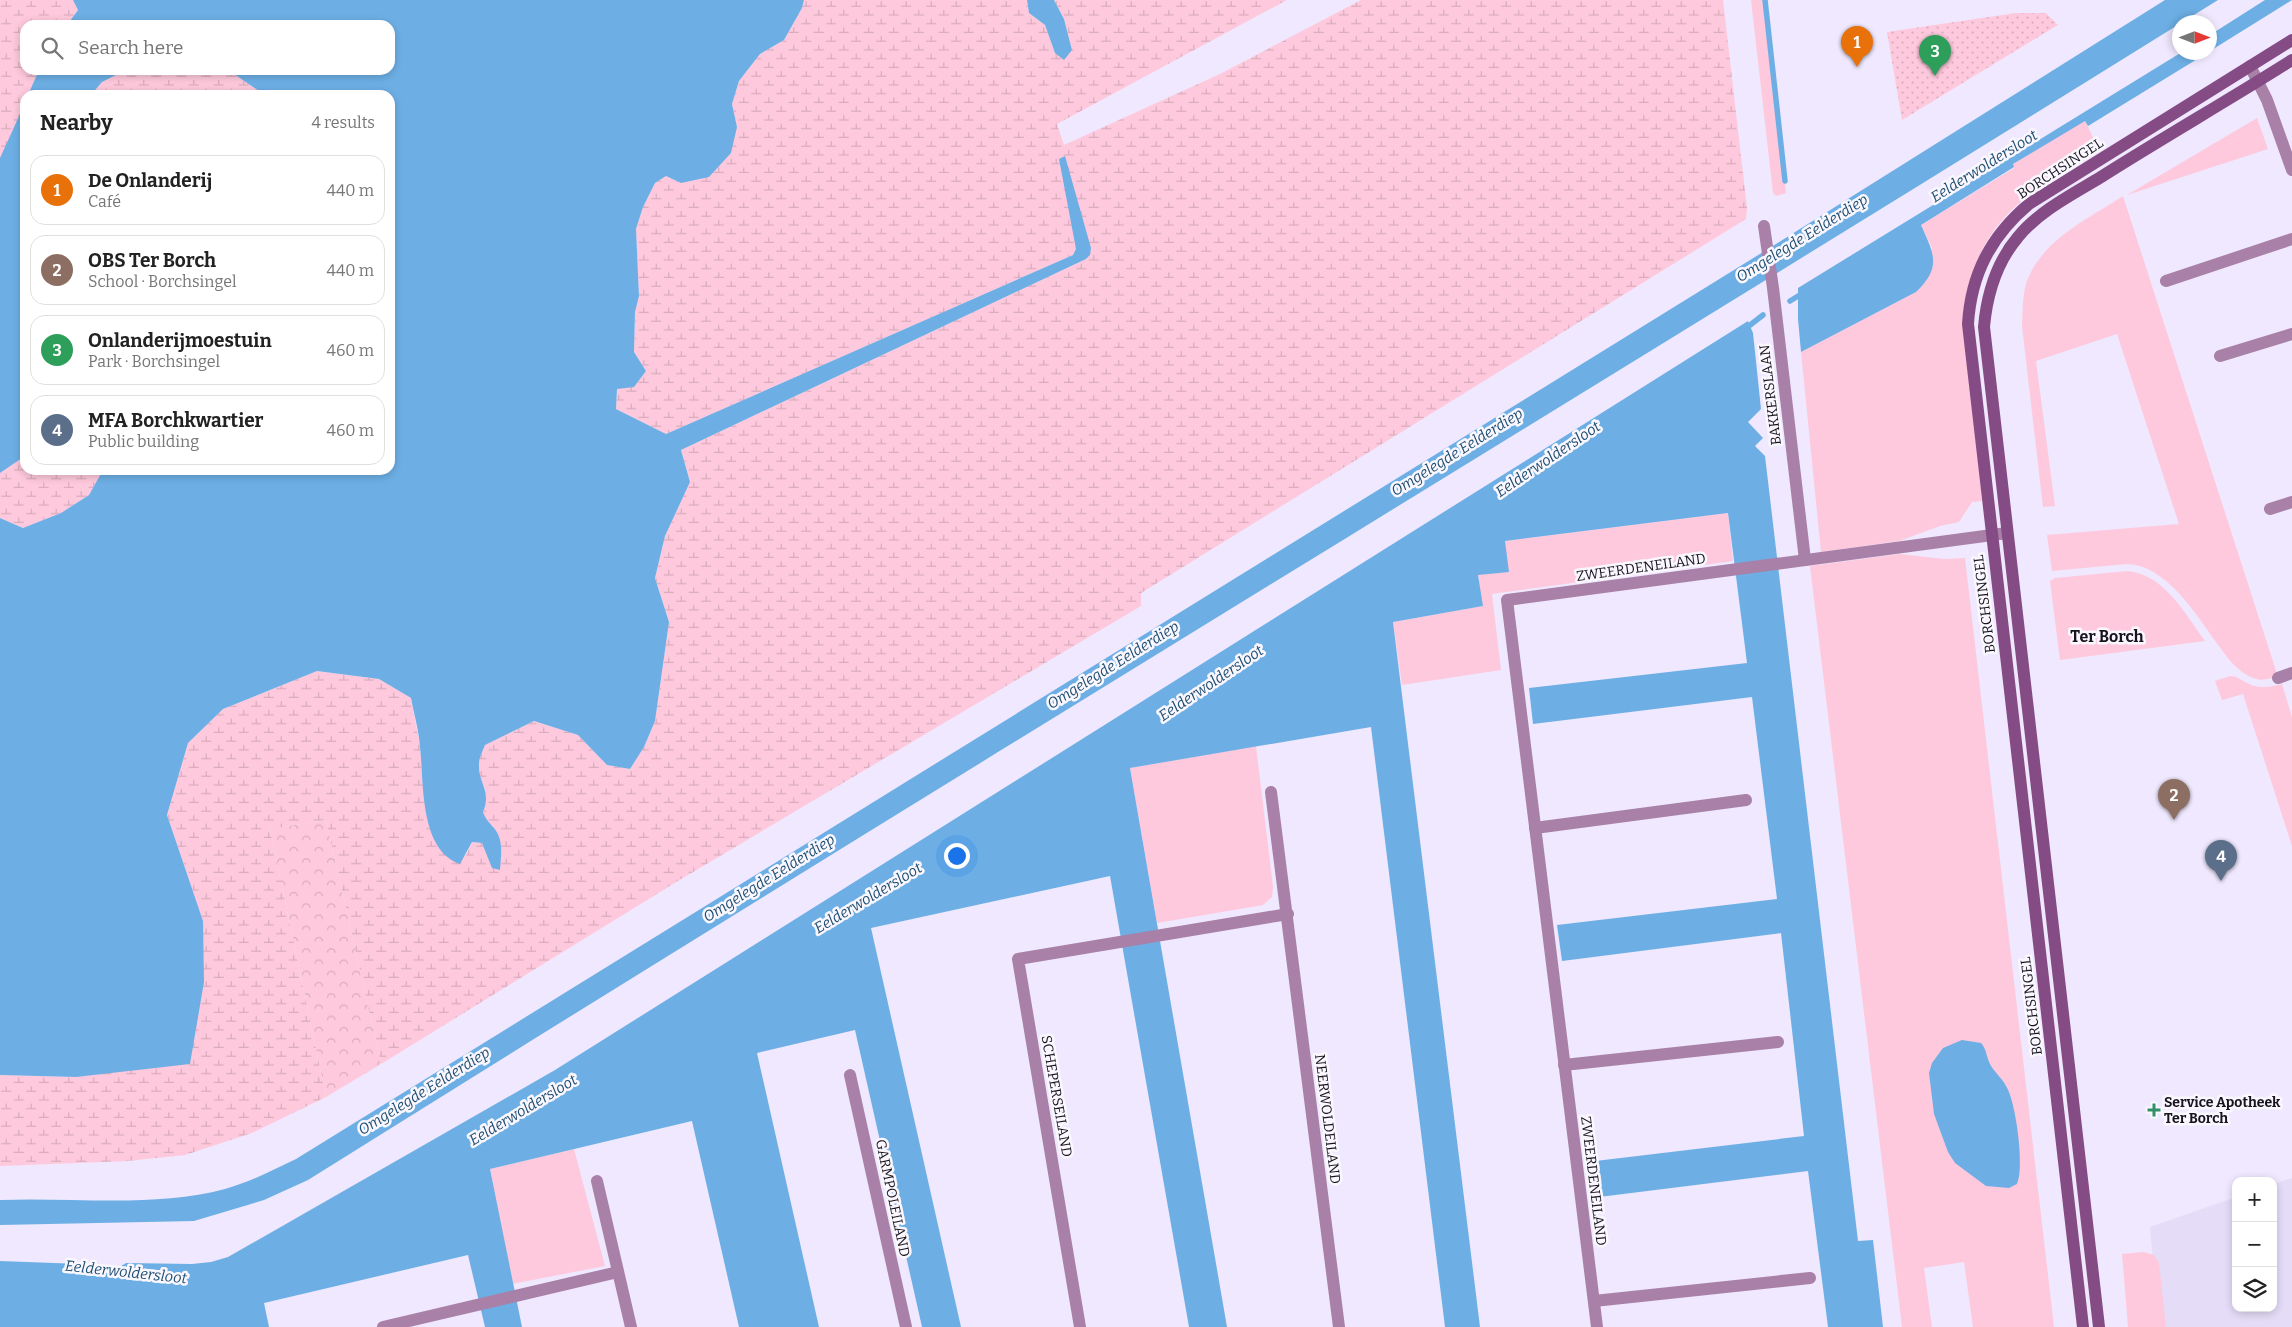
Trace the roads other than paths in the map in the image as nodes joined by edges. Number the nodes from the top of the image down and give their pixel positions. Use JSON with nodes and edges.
{"nodes":[{"id":1,"x":2292,"y":40,"type":"edge"},
{"id":2,"x":2292,"y":60,"type":"edge"},
{"id":3,"x":2250,"y":66,"type":"junction"},
{"id":4,"x":2259,"y":81,"type":"junction"},
{"id":5,"x":2292,"y":170,"type":"edge"},
{"id":6,"x":1764,"y":226,"type":"dead end"},
{"id":7,"x":2292,"y":239,"type":"edge"},
{"id":8,"x":2166,"y":281,"type":"dead end"},
{"id":9,"x":2292,"y":334,"type":"edge"},
{"id":10,"x":2220,"y":356,"type":"dead end"},
{"id":11,"x":2292,"y":502,"type":"edge"},
{"id":12,"x":2270,"y":509,"type":"dead end"},
{"id":13,"x":2007,"y":533,"type":"junction"},
{"id":14,"x":1991,"y":535,"type":"junction"},
{"id":15,"x":1805,"y":560,"type":"junction"},
{"id":16,"x":2292,"y":673,"type":"edge"},
{"id":17,"x":2278,"y":678,"type":"dead end"},
{"id":18,"x":1272,"y":792,"type":"dead end"},
{"id":19,"x":1746,"y":800,"type":"dead end"},
{"id":20,"x":1535,"y":828,"type":"junction"},
{"id":21,"x":1288,"y":914,"type":"junction"},
{"id":22,"x":1778,"y":1042,"type":"dead end"},
{"id":23,"x":1564,"y":1065,"type":"junction"},
{"id":24,"x":850,"y":1075,"type":"dead end"},
{"id":25,"x":597,"y":1181,"type":"dead end"},
{"id":26,"x":618,"y":1272,"type":"junction"},
{"id":27,"x":1810,"y":1278,"type":"dead end"},
{"id":28,"x":1594,"y":1301,"type":"junction"},
{"id":29,"x":383,"y":1327,"type":"edge"},
{"id":30,"x":631,"y":1327,"type":"edge"},
{"id":31,"x":906,"y":1327,"type":"edge"},
{"id":32,"x":1080,"y":1327,"type":"edge"},
{"id":33,"x":1339,"y":1327,"type":"edge"},
{"id":34,"x":1597,"y":1327,"type":"edge"},
{"id":35,"x":2083,"y":1327,"type":"edge"},
{"id":36,"x":2099,"y":1327,"type":"edge"}],
"edges":[{"from":1,"to":3,"type":"main road","name":"BORCHSINGEL"},
{"from":2,"to":4,"type":"main road"},
{"from":3,"to":4,"type":"street"},
{"from":3,"to":14,"type":"main road","name":"BORCHSINGEL"},
{"from":4,"to":5,"type":"street"},
{"from":4,"to":13,"type":"main road"},
{"from":6,"to":15,"type":"street","name":"BAKKERSLAAN"},
{"from":7,"to":8,"type":"street"},
{"from":9,"to":10,"type":"street"},
{"from":11,"to":12,"type":"street"},
{"from":13,"to":14,"type":"street","name":"ZWEERDENEILAND"},
{"from":13,"to":36,"type":"main road"},
{"from":14,"to":15,"type":"street","name":"ZWEERDENEILAND"},
{"from":14,"to":35,"type":"main road","name":"BORCHSINGEL"},
{"from":15,"to":20,"type":"street","name":"ZWEERDENEILAND"},
{"from":16,"to":17,"type":"street"},
{"from":18,"to":21,"type":"street","name":"NEERWOLDEILAND"},
{"from":19,"to":20,"type":"street"},
{"from":20,"to":23,"type":"street","name":"ZWEERDENEILAND"},
{"from":21,"to":32,"type":"street","name":"SCHEPERSEILAND"},
{"from":21,"to":33,"type":"street","name":"NEERWOLDEILAND"},
{"from":22,"to":23,"type":"street"},
{"from":23,"to":28,"type":"street","name":"ZWEERDENEILAND"},
{"from":24,"to":31,"type":"street","name":"GARMPOLEILAND"},
{"from":25,"to":26,"type":"street"},
{"from":26,"to":29,"type":"street"},
{"from":26,"to":30,"type":"street"},
{"from":27,"to":28,"type":"street"},
{"from":28,"to":34,"type":"street","name":"ZWEERDENEILAND"}]}
